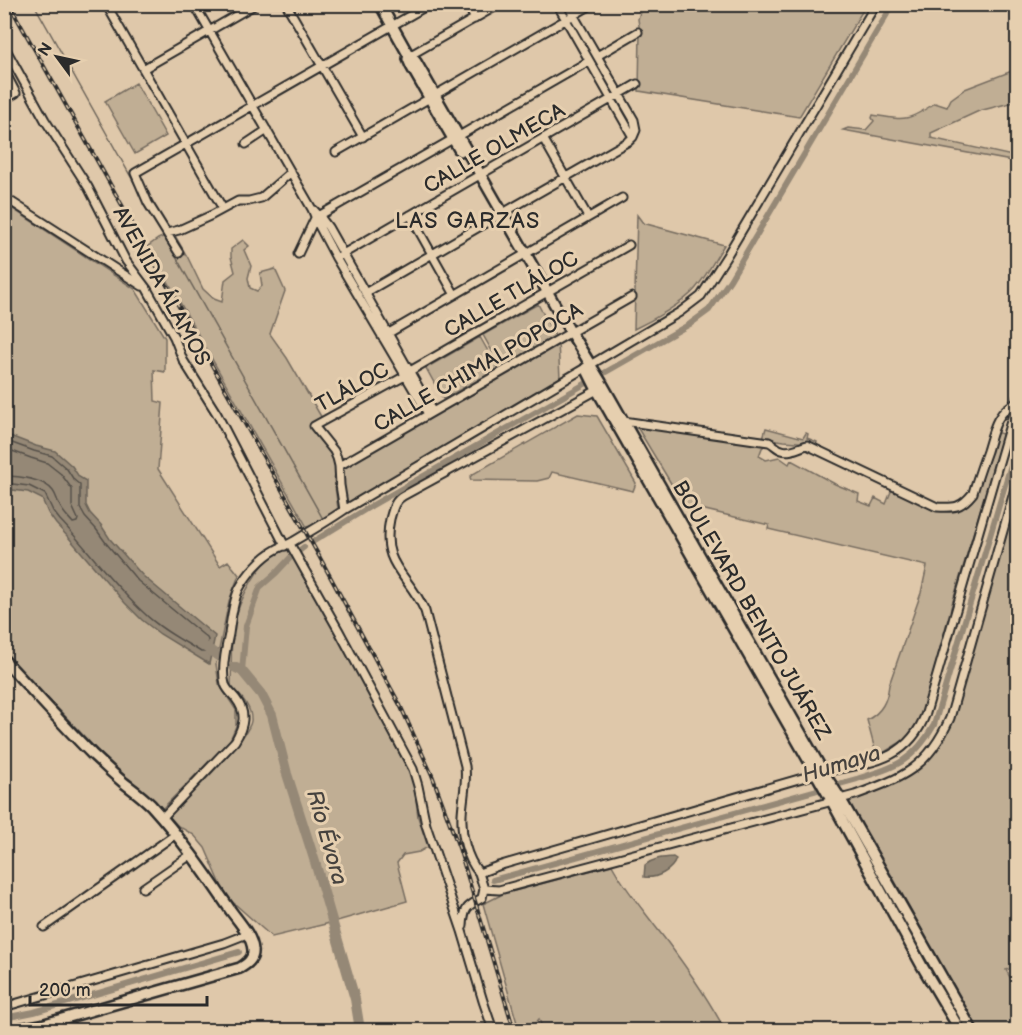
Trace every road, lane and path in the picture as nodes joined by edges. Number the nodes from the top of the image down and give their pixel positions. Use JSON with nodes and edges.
{"nodes":[{"id":1,"x":106,"y":4,"type":"edge"},
{"id":2,"x":194,"y":4,"type":"edge"},
{"id":3,"x":256,"y":4,"type":"edge"},
{"id":4,"x":286,"y":4,"type":"edge"},
{"id":5,"x":380,"y":4,"type":"edge"},
{"id":6,"x":430,"y":4,"type":"edge"},
{"id":7,"x":467,"y":4,"type":"edge"},
{"id":8,"x":500,"y":4,"type":"edge"},
{"id":9,"x":557,"y":4,"type":"edge"},
{"id":10,"x":567,"y":4,"type":"edge"},
{"id":11,"x":593,"y":4,"type":"edge"},
{"id":12,"x":876,"y":4,"type":"edge"},
{"id":13,"x":570,"y":18,"type":"junction"},
{"id":14,"x":475,"y":19,"type":"junction"},
{"id":15,"x":392,"y":26,"type":"junction"},
{"id":16,"x":209,"y":31,"type":"junction"},
{"id":17,"x":638,"y":32,"type":"dead end"},
{"id":18,"x":5,"y":47,"type":"edge"},
{"id":19,"x":410,"y":56,"type":"junction"},
{"id":20,"x":597,"y":56,"type":"junction"},
{"id":21,"x":589,"y":61,"type":"junction"},
{"id":22,"x":322,"y":67,"type":"junction"},
{"id":23,"x":143,"y":69,"type":"junction"},
{"id":24,"x":4,"y":70,"type":"edge"},
{"id":25,"x":637,"y":84,"type":"dead end"},
{"id":26,"x":619,"y":95,"type":"junction"},
{"id":27,"x":433,"y":97,"type":"junction"},
{"id":28,"x":611,"y":99,"type":"junction"},
{"id":29,"x":4,"y":100,"type":"edge"},
{"id":30,"x":253,"y":106,"type":"junction"},
{"id":31,"x":267,"y":130,"type":"junction"},
{"id":32,"x":363,"y":137,"type":"junction"},
{"id":33,"x":456,"y":137,"type":"junction"},
{"id":34,"x":633,"y":137,"type":"junction"},
{"id":35,"x":543,"y":138,"type":"junction"},
{"id":36,"x":186,"y":144,"type":"junction"},
{"id":37,"x":246,"y":144,"type":"dead end"},
{"id":38,"x":336,"y":152,"type":"dead end"},
{"id":39,"x":291,"y":172,"type":"junction"},
{"id":40,"x":478,"y":176,"type":"junction"},
{"id":41,"x":566,"y":177,"type":"junction"},
{"id":42,"x":4,"y":197,"type":"edge"},
{"id":43,"x":622,"y":198,"type":"dead end"},
{"id":44,"x":224,"y":209,"type":"junction"},
{"id":45,"x":500,"y":214,"type":"junction"},
{"id":46,"x":410,"y":215,"type":"junction"},
{"id":47,"x":317,"y":217,"type":"junction"},
{"id":48,"x":588,"y":217,"type":"junction"},
{"id":49,"x":167,"y":233,"type":"junction"},
{"id":50,"x":629,"y":245,"type":"dead end"},
{"id":51,"x":179,"y":253,"type":"dead end"},
{"id":52,"x":298,"y":254,"type":"dead end"},
{"id":53,"x":432,"y":254,"type":"junction"},
{"id":54,"x":524,"y":255,"type":"junction"},
{"id":55,"x":340,"y":256,"type":"junction"},
{"id":56,"x":147,"y":289,"type":"junction"},
{"id":57,"x":365,"y":293,"type":"junction"},
{"id":58,"x":546,"y":293,"type":"junction"},
{"id":59,"x":455,"y":295,"type":"junction"},
{"id":60,"x":633,"y":297,"type":"dead end"},
{"id":61,"x":569,"y":334,"type":"junction"},
{"id":62,"x":386,"y":335,"type":"junction"},
{"id":63,"x":590,"y":368,"type":"junction"},
{"id":64,"x":408,"y":373,"type":"junction"},
{"id":65,"x":599,"y":386,"type":"junction"},
{"id":66,"x":1017,"y":400,"type":"edge"},
{"id":67,"x":430,"y":413,"type":"junction"},
{"id":68,"x":623,"y":421,"type":"junction"},
{"id":69,"x":993,"y":428,"type":"junction"},
{"id":70,"x":1007,"y":432,"type":"junction"},
{"id":71,"x":339,"y":466,"type":"junction"},
{"id":72,"x":1017,"y":478,"type":"edge"},
{"id":73,"x":344,"y":510,"type":"junction"},
{"id":74,"x":287,"y":545,"type":"junction"},
{"id":75,"x":4,"y":660,"type":"edge"},
{"id":76,"x":821,"y":777,"type":"junction"},
{"id":77,"x":835,"y":798,"type":"junction"},
{"id":78,"x":162,"y":818,"type":"junction"},
{"id":79,"x":176,"y":834,"type":"junction"},
{"id":80,"x":192,"y":854,"type":"junction"},
{"id":81,"x":479,"y":873,"type":"junction"},
{"id":82,"x":143,"y":888,"type":"dead end"},
{"id":83,"x":484,"y":889,"type":"junction"},
{"id":84,"x":499,"y":890,"type":"junction"},
{"id":85,"x":482,"y":898,"type":"junction"},
{"id":86,"x":44,"y":927,"type":"dead end"},
{"id":87,"x":462,"y":932,"type":"junction"},
{"id":88,"x":247,"y":934,"type":"junction"},
{"id":89,"x":4,"y":1007,"type":"edge"},
{"id":90,"x":14,"y":1030,"type":"edge"},
{"id":91,"x":493,"y":1030,"type":"edge"},
{"id":92,"x":960,"y":1030,"type":"edge"},
{"id":93,"x":972,"y":1030,"type":"edge"}],
"edges":[{"from":1,"to":23,"type":"street"},
{"from":2,"to":16,"type":"street"},
{"from":3,"to":16,"type":"street"},
{"from":4,"to":22,"type":"street"},
{"from":5,"to":15,"type":"street","name":"BOULEVARD BENITO JUÁREZ"},
{"from":6,"to":15,"type":"street"},
{"from":7,"to":14,"type":"street"},
{"from":8,"to":14,"type":"street"},
{"from":9,"to":13,"type":"street"},
{"from":10,"to":13,"type":"street"},
{"from":11,"to":13,"type":"street"},
{"from":12,"to":63,"type":"street"},
{"from":13,"to":20,"type":"street"},
{"from":13,"to":21,"type":"street"},
{"from":13,"to":27,"type":"street"},
{"from":14,"to":19,"type":"street"},
{"from":15,"to":19,"type":"street","name":"BOULEVARD BENITO JUÁREZ"},
{"from":15,"to":22,"type":"street"},
{"from":16,"to":23,"type":"street"},
{"from":16,"to":30,"type":"street"},
{"from":17,"to":20,"type":"street"},
{"from":18,"to":56,"type":"street","name":"AVENIDA ÁLAMOS"},
{"from":19,"to":27,"type":"street","name":"BOULEVARD BENITO JUÁREZ"},
{"from":20,"to":26,"type":"street"},
{"from":21,"to":28,"type":"street"},
{"from":21,"to":33,"type":"street"},
{"from":22,"to":30,"type":"street"},
{"from":22,"to":32,"type":"street"},
{"from":23,"to":36,"type":"street"},
{"from":24,"to":29,"type":"street"},
{"from":25,"to":26,"type":"street","name":"CALLE OLMECA"},
{"from":26,"to":28,"type":"street","name":"CALLE OLMECA"},
{"from":26,"to":34,"type":"street"},
{"from":27,"to":32,"type":"street"},
{"from":27,"to":33,"type":"street","name":"BOULEVARD BENITO JUÁREZ"},
{"from":28,"to":34,"type":"street"},
{"from":28,"to":35,"type":"street","name":"CALLE OLMECA"},
{"from":30,"to":31,"type":"street"},
{"from":30,"to":36,"type":"street"},
{"from":31,"to":37,"type":"street"},
{"from":31,"to":39,"type":"street"},
{"from":32,"to":38,"type":"street"},
{"from":33,"to":40,"type":"street","name":"BOULEVARD BENITO JUÁREZ"},
{"from":33,"to":47,"type":"street"},
{"from":34,"to":41,"type":"street"},
{"from":35,"to":40,"type":"street","name":"CALLE OLMECA"},
{"from":35,"to":41,"type":"street"},
{"from":36,"to":44,"type":"street"},
{"from":36,"to":49,"type":"street"},
{"from":39,"to":44,"type":"street"},
{"from":39,"to":47,"type":"street"},
{"from":40,"to":45,"type":"street","name":"BOULEVARD BENITO JUÁREZ"},
{"from":40,"to":46,"type":"street","name":"CALLE OLMECA"},
{"from":41,"to":45,"type":"street"},
{"from":41,"to":48,"type":"street"},
{"from":42,"to":56,"type":"street"},
{"from":43,"to":48,"type":"street"},
{"from":44,"to":49,"type":"street"},
{"from":45,"to":53,"type":"street"},
{"from":45,"to":54,"type":"street","name":"BOULEVARD BENITO JUÁREZ"},
{"from":46,"to":53,"type":"street"},
{"from":46,"to":55,"type":"street","name":"CALLE OLMECA"},
{"from":47,"to":52,"type":"street"},
{"from":47,"to":55,"type":"street"},
{"from":48,"to":54,"type":"street"},
{"from":49,"to":51,"type":"street"},
{"from":50,"to":58,"type":"street","name":"CALLE TLÁLOC"},
{"from":53,"to":57,"type":"street"},
{"from":53,"to":59,"type":"street"},
{"from":54,"to":58,"type":"street","name":"BOULEVARD BENITO JUÁREZ"},
{"from":54,"to":59,"type":"street"},
{"from":55,"to":57,"type":"street"},
{"from":55,"to":62,"type":"street"},
{"from":56,"to":74,"type":"street","name":"AVENIDA ÁLAMOS"},
{"from":57,"to":62,"type":"street"},
{"from":58,"to":61,"type":"street","name":"BOULEVARD BENITO JUÁREZ"},
{"from":58,"to":64,"type":"street","name":"CALLE TLÁLOC"},
{"from":59,"to":62,"type":"street"},
{"from":60,"to":61,"type":"street","name":"CALLE CHIMALPOPOCA"},
{"from":61,"to":63,"type":"street","name":"BOULEVARD BENITO JUÁREZ"},
{"from":61,"to":67,"type":"street","name":"CALLE CHIMALPOPOCA"},
{"from":62,"to":64,"type":"street"},
{"from":63,"to":65,"type":"street","name":"BOULEVARD BENITO JUÁREZ"},
{"from":63,"to":73,"type":"street"},
{"from":64,"to":67,"type":"street"},
{"from":64,"to":71,"type":"street","name":"TLÁLOC"},
{"from":65,"to":68,"type":"street","name":"BOULEVARD BENITO JUÁREZ"},
{"from":65,"to":76,"type":"street","name":"BOULEVARD BENITO JUÁREZ"},
{"from":65,"to":81,"type":"street"},
{"from":66,"to":69,"type":"street"},
{"from":66,"to":70,"type":"street"},
{"from":67,"to":71,"type":"street","name":"CALLE CHIMALPOPOCA"},
{"from":68,"to":69,"type":"street"},
{"from":68,"to":76,"type":"street","name":"BOULEVARD BENITO JUÁREZ"},
{"from":69,"to":70,"type":"street"},
{"from":70,"to":76,"type":"street"},
{"from":71,"to":73,"type":"street"},
{"from":72,"to":77,"type":"street"},
{"from":73,"to":74,"type":"street"},
{"from":74,"to":78,"type":"street"},
{"from":74,"to":87,"type":"street","name":"AVENIDA ÁLAMOS"},
{"from":75,"to":78,"type":"street"},
{"from":76,"to":77,"type":"street","name":"BOULEVARD BENITO JUÁREZ"},
{"from":76,"to":81,"type":"street"},
{"from":77,"to":84,"type":"street"},
{"from":77,"to":92,"type":"street","name":"BOULEVARD BENITO JUÁREZ"},
{"from":77,"to":93,"type":"street","name":"BOULEVARD BENITO JUÁREZ"},
{"from":78,"to":79,"type":"street"},
{"from":79,"to":80,"type":"street"},
{"from":79,"to":86,"type":"street"},
{"from":80,"to":82,"type":"street"},
{"from":80,"to":88,"type":"street"},
{"from":81,"to":83,"type":"street"},
{"from":83,"to":84,"type":"street"},
{"from":83,"to":85,"type":"street"},
{"from":84,"to":85,"type":"street"},
{"from":85,"to":87,"type":"street"},
{"from":87,"to":91,"type":"street","name":"AVENIDA ÁLAMOS"},
{"from":88,"to":89,"type":"street"},
{"from":88,"to":90,"type":"street"}]}
